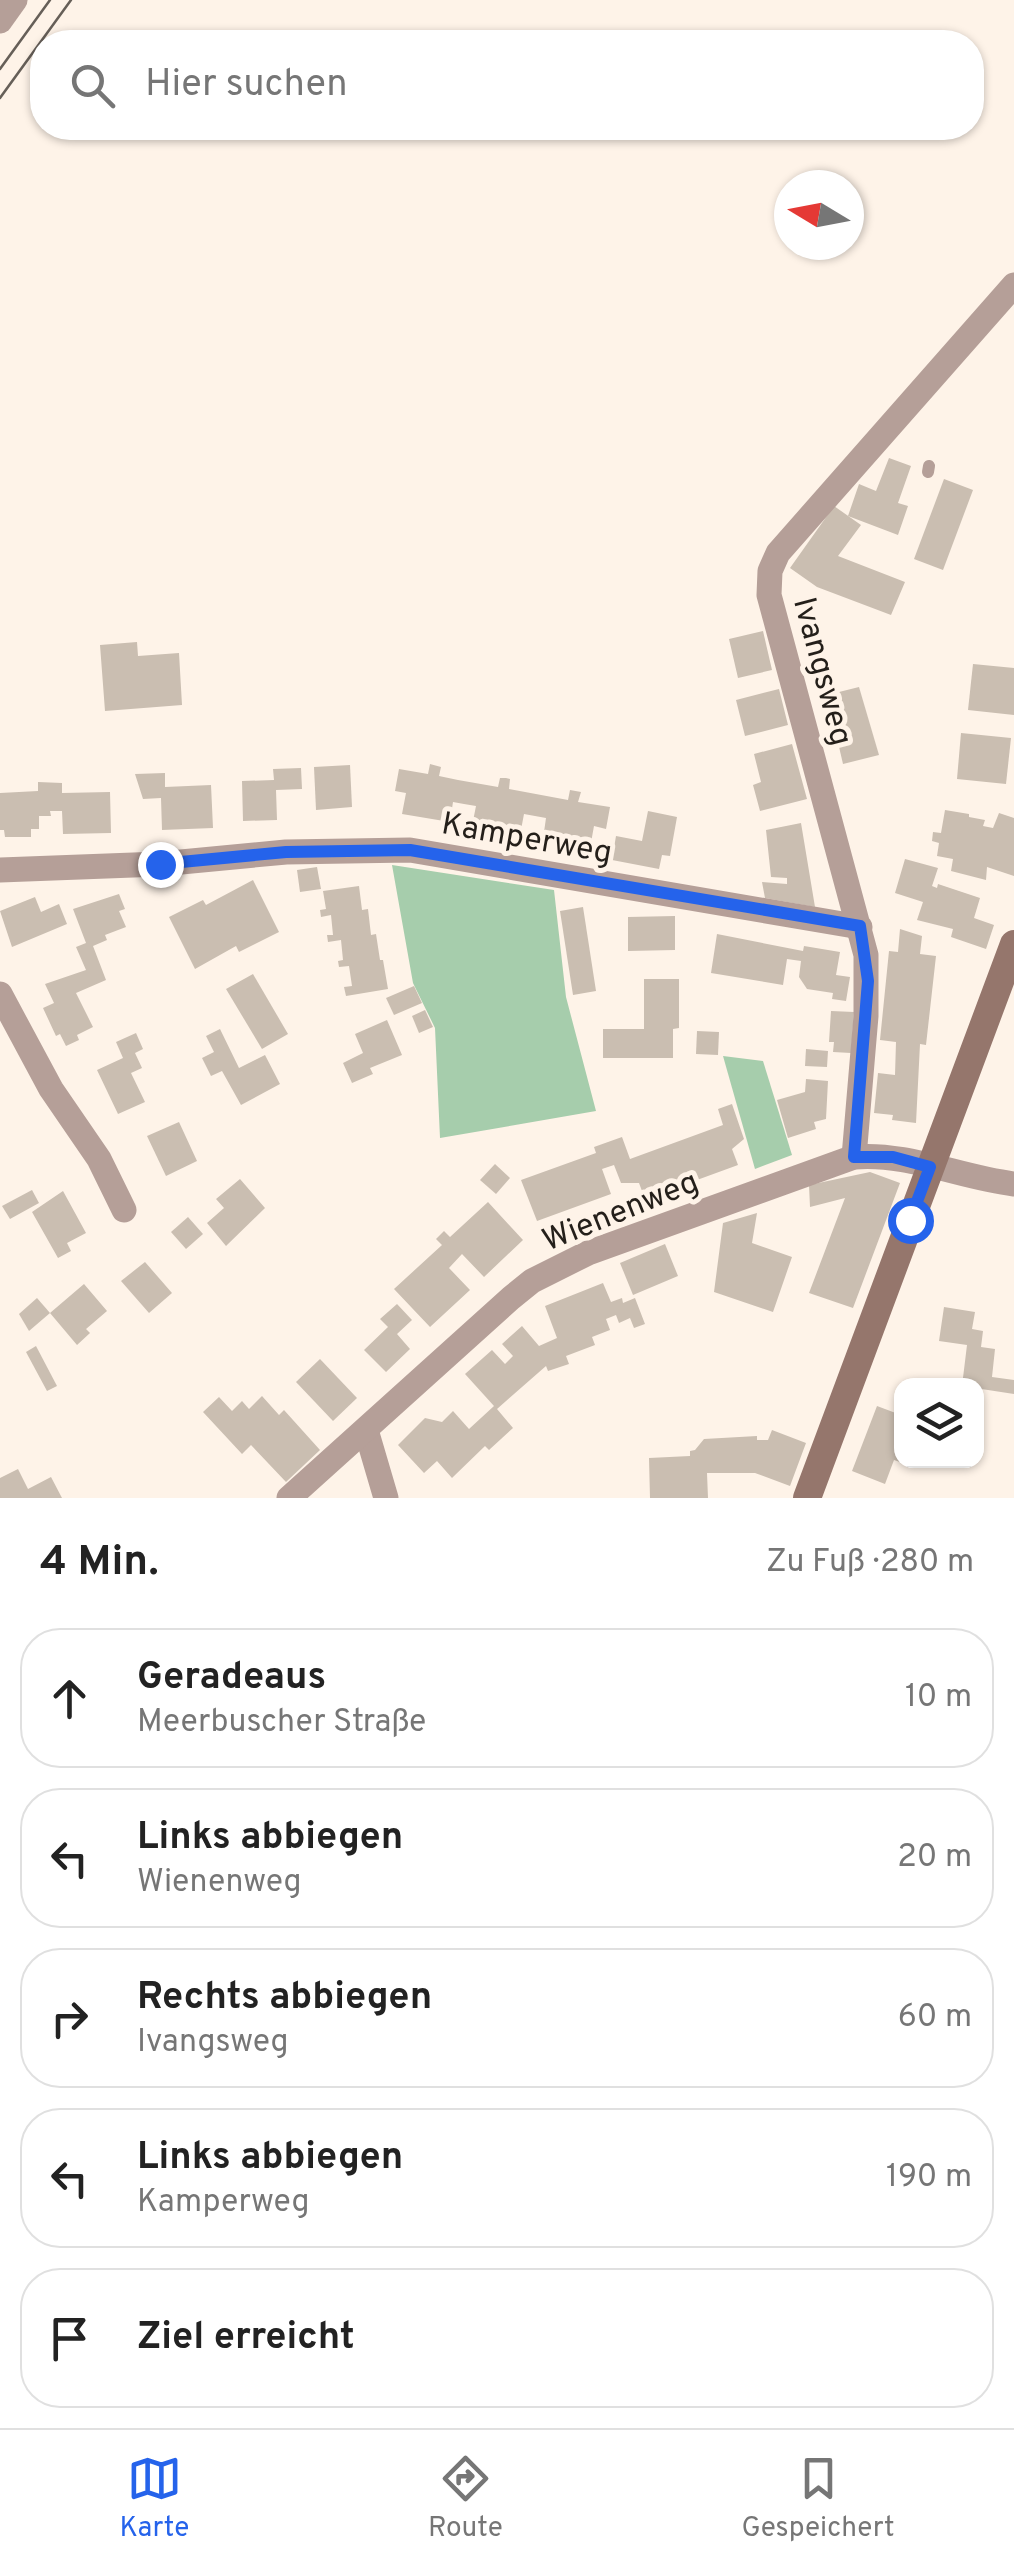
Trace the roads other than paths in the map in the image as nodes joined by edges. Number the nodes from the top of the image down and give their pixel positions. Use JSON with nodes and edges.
{"nodes":[{"id":1,"x":15,"y":0,"type":"edge"},
{"id":2,"x":0,"y":20,"type":"edge"},
{"id":3,"x":1014,"y":285,"type":"edge"},
{"id":4,"x":0,"y":870,"type":"edge"},
{"id":5,"x":860,"y":926,"type":"junction"},
{"id":6,"x":1012,"y":953,"type":"edge"},
{"id":7,"x":0,"y":994,"type":"edge"},
{"id":8,"x":854,"y":1157,"type":"junction"},
{"id":9,"x":930,"y":1167,"type":"junction"},
{"id":10,"x":1014,"y":1184,"type":"edge"},
{"id":11,"x":124,"y":1210,"type":"dead end"},
{"id":12,"x":366,"y":1430,"type":"junction"},
{"id":13,"x":289,"y":1498,"type":"edge"},
{"id":14,"x":386,"y":1498,"type":"edge"},
{"id":15,"x":807,"y":1498,"type":"edge"}],
"edges":[{"from":1,"to":2,"type":"street"},
{"from":3,"to":5,"type":"street","name":"Ivangsweg"},
{"from":4,"to":5,"type":"street","name":"Kamperweg"},
{"from":5,"to":8,"type":"street","name":"Ivangsweg"},
{"from":6,"to":9,"type":"main road"},
{"from":7,"to":11,"type":"street"},
{"from":8,"to":9,"type":"street","name":"Wienenweg"},
{"from":8,"to":12,"type":"street","name":"Wienenweg"},
{"from":9,"to":10,"type":"street","name":"Wienenweg"},
{"from":9,"to":15,"type":"main road"},
{"from":12,"to":13,"type":"street","name":"Wienenweg"},
{"from":12,"to":14,"type":"street"}]}
